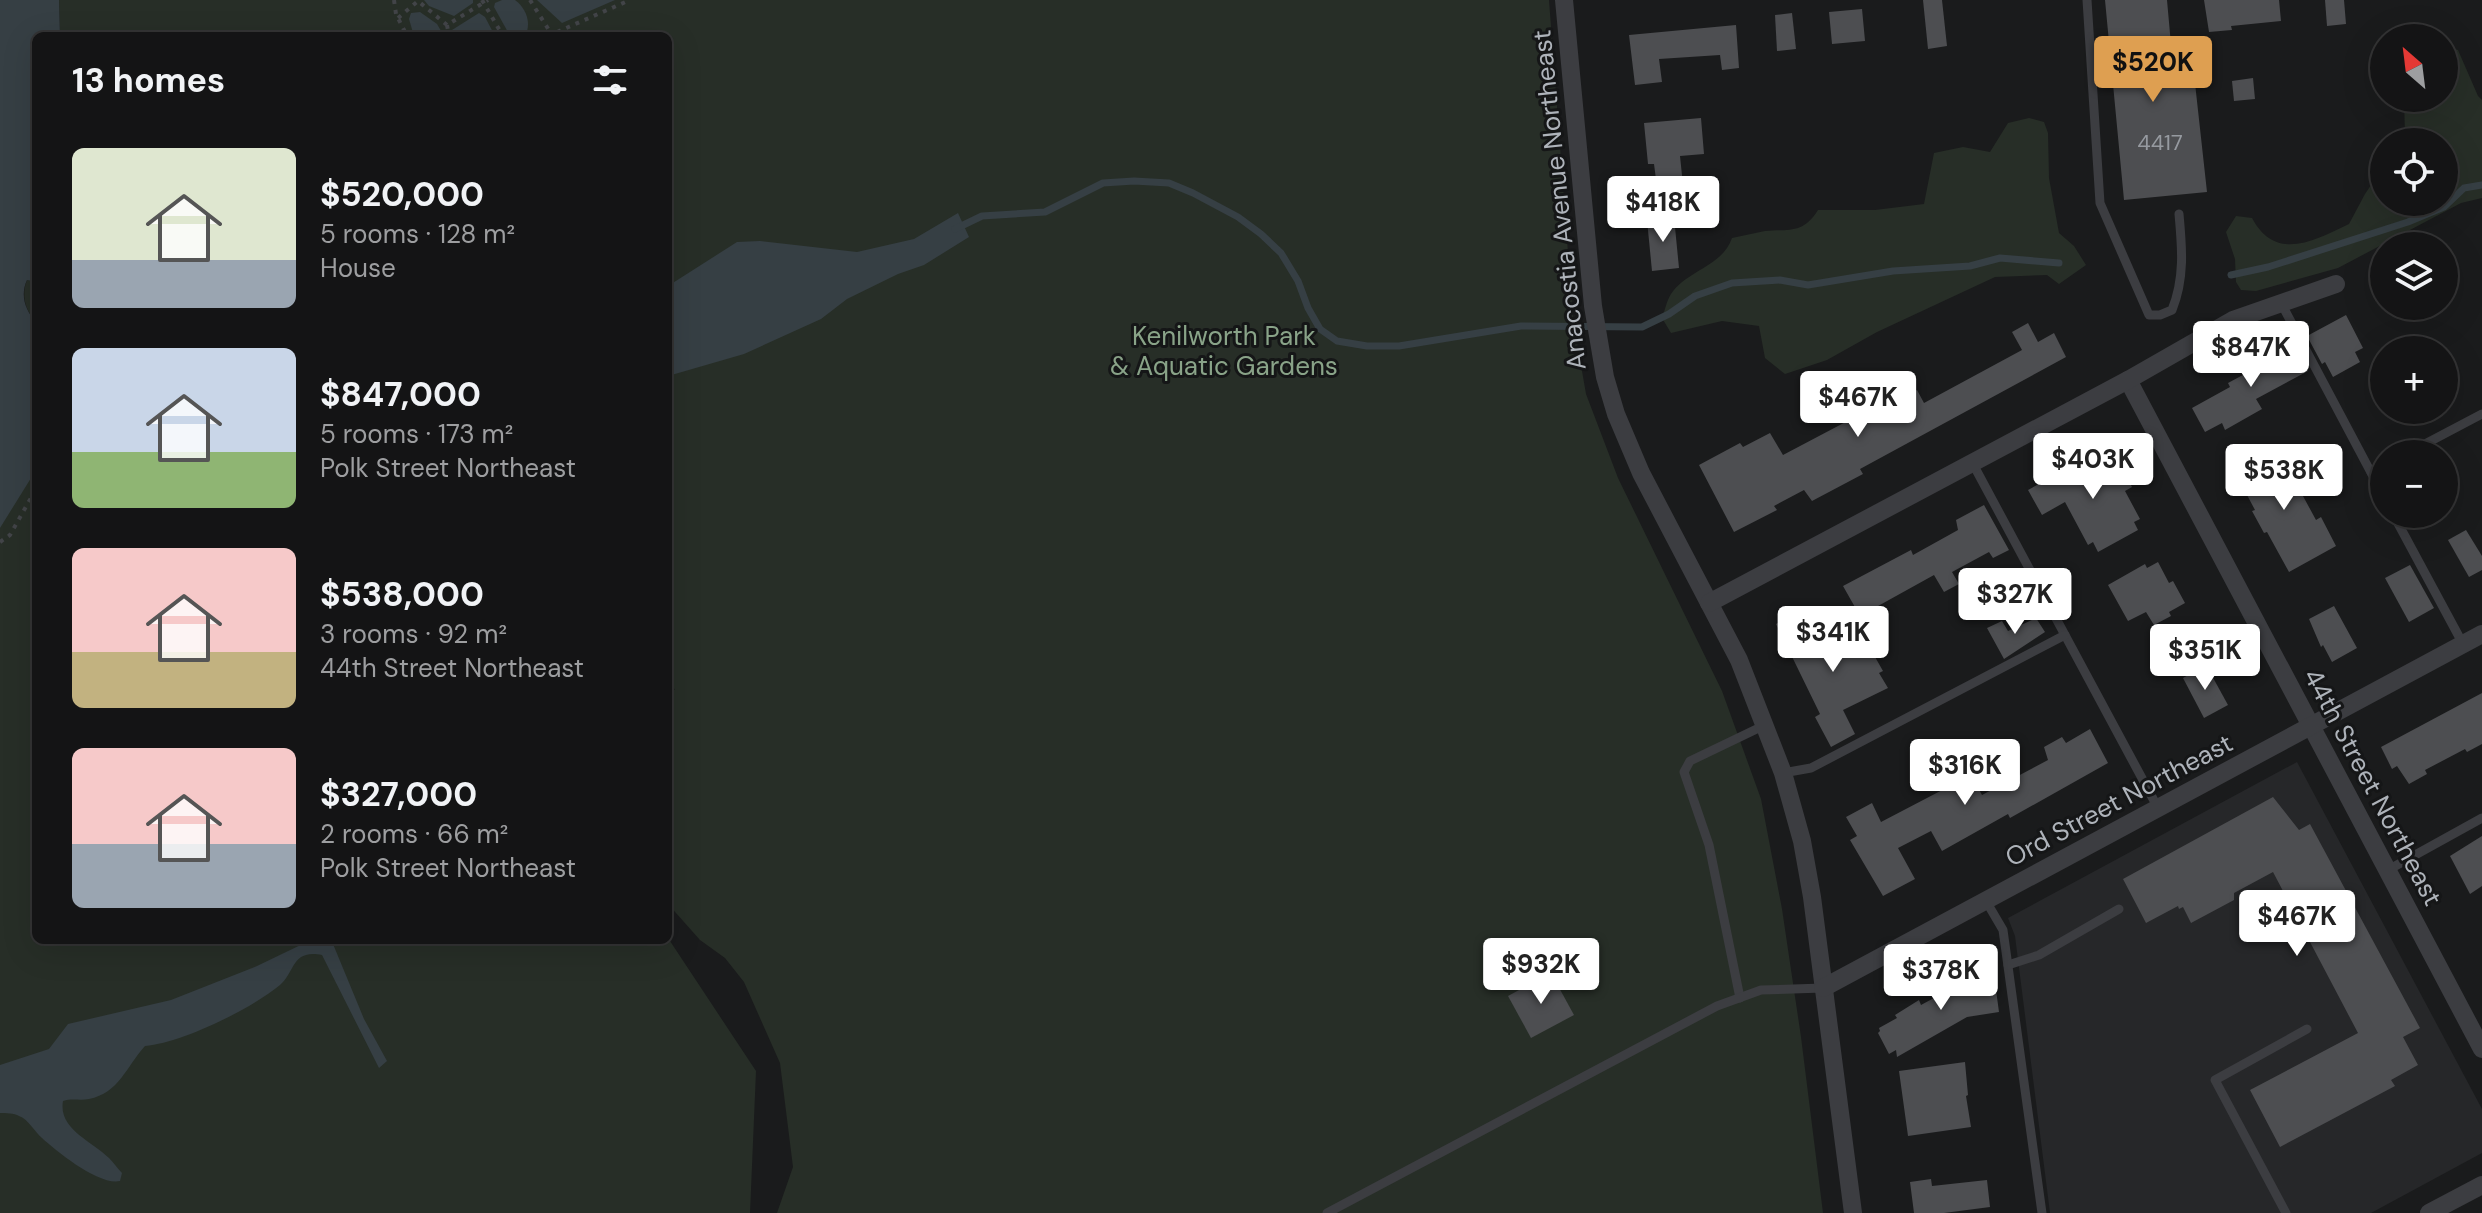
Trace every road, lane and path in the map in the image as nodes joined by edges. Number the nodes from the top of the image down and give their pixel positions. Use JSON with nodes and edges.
{"nodes":[{"id":1,"x":394,"y":0,"type":"edge"},
{"id":2,"x":530,"y":0,"type":"edge"},
{"id":3,"x":630,"y":0,"type":"edge"},
{"id":4,"x":1564,"y":0,"type":"edge"},
{"id":5,"x":2087,"y":0,"type":"edge"},
{"id":6,"x":418,"y":1,"type":"edge"},
{"id":7,"x":485,"y":1,"type":"edge"},
{"id":8,"x":398,"y":18,"type":"junction"},
{"id":9,"x":447,"y":25,"type":"junction"},
{"id":10,"x":405,"y":32,"type":"edge"},
{"id":11,"x":448,"y":32,"type":"edge"},
{"id":12,"x":501,"y":32,"type":"edge"},
{"id":13,"x":548,"y":32,"type":"edge"},
{"id":14,"x":557,"y":32,"type":"edge"},
{"id":15,"x":2179,"y":214,"type":"dead end"},
{"id":16,"x":2336,"y":284,"type":"dead end"},
{"id":17,"x":2281,"y":303,"type":"junction"},
{"id":18,"x":2128,"y":380,"type":"junction"},
{"id":19,"x":2482,"y":414,"type":"edge"},
{"id":20,"x":2433,"y":440,"type":"edge"},
{"id":21,"x":1973,"y":464,"type":"junction"},
{"id":22,"x":2370,"y":470,"type":"edge"},
{"id":23,"x":32,"y":496,"type":"edge"},
{"id":24,"x":2401,"y":528,"type":"edge"},
{"id":25,"x":0,"y":542,"type":"edge"},
{"id":26,"x":1709,"y":603,"type":"junction"},
{"id":27,"x":2482,"y":634,"type":"edge"},
{"id":28,"x":2065,"y":635,"type":"junction"},
{"id":29,"x":2463,"y":644,"type":"junction"},
{"id":30,"x":1766,"y":724,"type":"junction"},
{"id":31,"x":2311,"y":726,"type":"junction"},
{"id":32,"x":1783,"y":773,"type":"junction"},
{"id":33,"x":2158,"y":808,"type":"junction"},
{"id":34,"x":2482,"y":818,"type":"edge"},
{"id":35,"x":2388,"y":870,"type":"junction"},
{"id":36,"x":1986,"y":901,"type":"junction"},
{"id":37,"x":2119,"y":909,"type":"dead end"},
{"id":38,"x":2008,"y":965,"type":"junction"},
{"id":39,"x":1823,"y":988,"type":"junction"},
{"id":40,"x":1740,"y":998,"type":"junction"},
{"id":41,"x":2307,"y":1029,"type":"dead end"},
{"id":42,"x":2480,"y":1038,"type":"edge"},
{"id":43,"x":2482,"y":1185,"type":"edge"},
{"id":44,"x":2285,"y":1210,"type":"edge"},
{"id":45,"x":1327,"y":1213,"type":"edge"},
{"id":46,"x":1853,"y":1213,"type":"edge"},
{"id":47,"x":2042,"y":1213,"type":"edge"},
{"id":48,"x":2273,"y":1213,"type":"edge"},
{"id":49,"x":2429,"y":1213,"type":"edge"}],
"edges":[{"from":1,"to":8,"type":"path"},
{"from":2,"to":13,"type":"path"},
{"from":3,"to":14,"type":"path"},
{"from":4,"to":26,"type":"street","name":"Anacostia Avenue Northeast"},
{"from":5,"to":15,"type":"lane"},
{"from":6,"to":8,"type":"path"},
{"from":6,"to":9,"type":"path"},
{"from":7,"to":9,"type":"path"},
{"from":7,"to":12,"type":"path"},
{"from":8,"to":10,"type":"path"},
{"from":9,"to":11,"type":"path"},
{"from":16,"to":17,"type":"street"},
{"from":17,"to":18,"type":"street"},
{"from":17,"to":22,"type":"lane"},
{"from":18,"to":21,"type":"street"},
{"from":18,"to":31,"type":"street","name":"44th Street Northeast"},
{"from":19,"to":20,"type":"lane"},
{"from":21,"to":26,"type":"street"},
{"from":21,"to":28,"type":"lane"},
{"from":23,"to":25,"type":"path"},
{"from":24,"to":29,"type":"lane"},
{"from":26,"to":30,"type":"street","name":"Anacostia Avenue Northeast"},
{"from":27,"to":29,"type":"street","name":"Ord Street Northeast"},
{"from":28,"to":32,"type":"lane"},
{"from":28,"to":33,"type":"lane"},
{"from":29,"to":31,"type":"street","name":"Ord Street Northeast"},
{"from":30,"to":32,"type":"street","name":"Anacostia Avenue Northeast"},
{"from":30,"to":40,"type":"lane"},
{"from":31,"to":33,"type":"street","name":"Ord Street Northeast"},
{"from":31,"to":35,"type":"street","name":"44th Street Northeast"},
{"from":32,"to":39,"type":"street","name":"Anacostia Avenue Northeast"},
{"from":33,"to":36,"type":"street","name":"Ord Street Northeast"},
{"from":34,"to":35,"type":"lane"},
{"from":35,"to":42,"type":"street","name":"44th Street Northeast"},
{"from":36,"to":38,"type":"lane"},
{"from":36,"to":39,"type":"street","name":"Ord Street Northeast"},
{"from":37,"to":38,"type":"lane"},
{"from":38,"to":47,"type":"lane"},
{"from":39,"to":40,"type":"lane"},
{"from":39,"to":46,"type":"street","name":"Anacostia Avenue Northeast"},
{"from":40,"to":45,"type":"lane"},
{"from":41,"to":44,"type":"lane"},
{"from":43,"to":49,"type":"street"},
{"from":44,"to":48,"type":"lane"}]}
